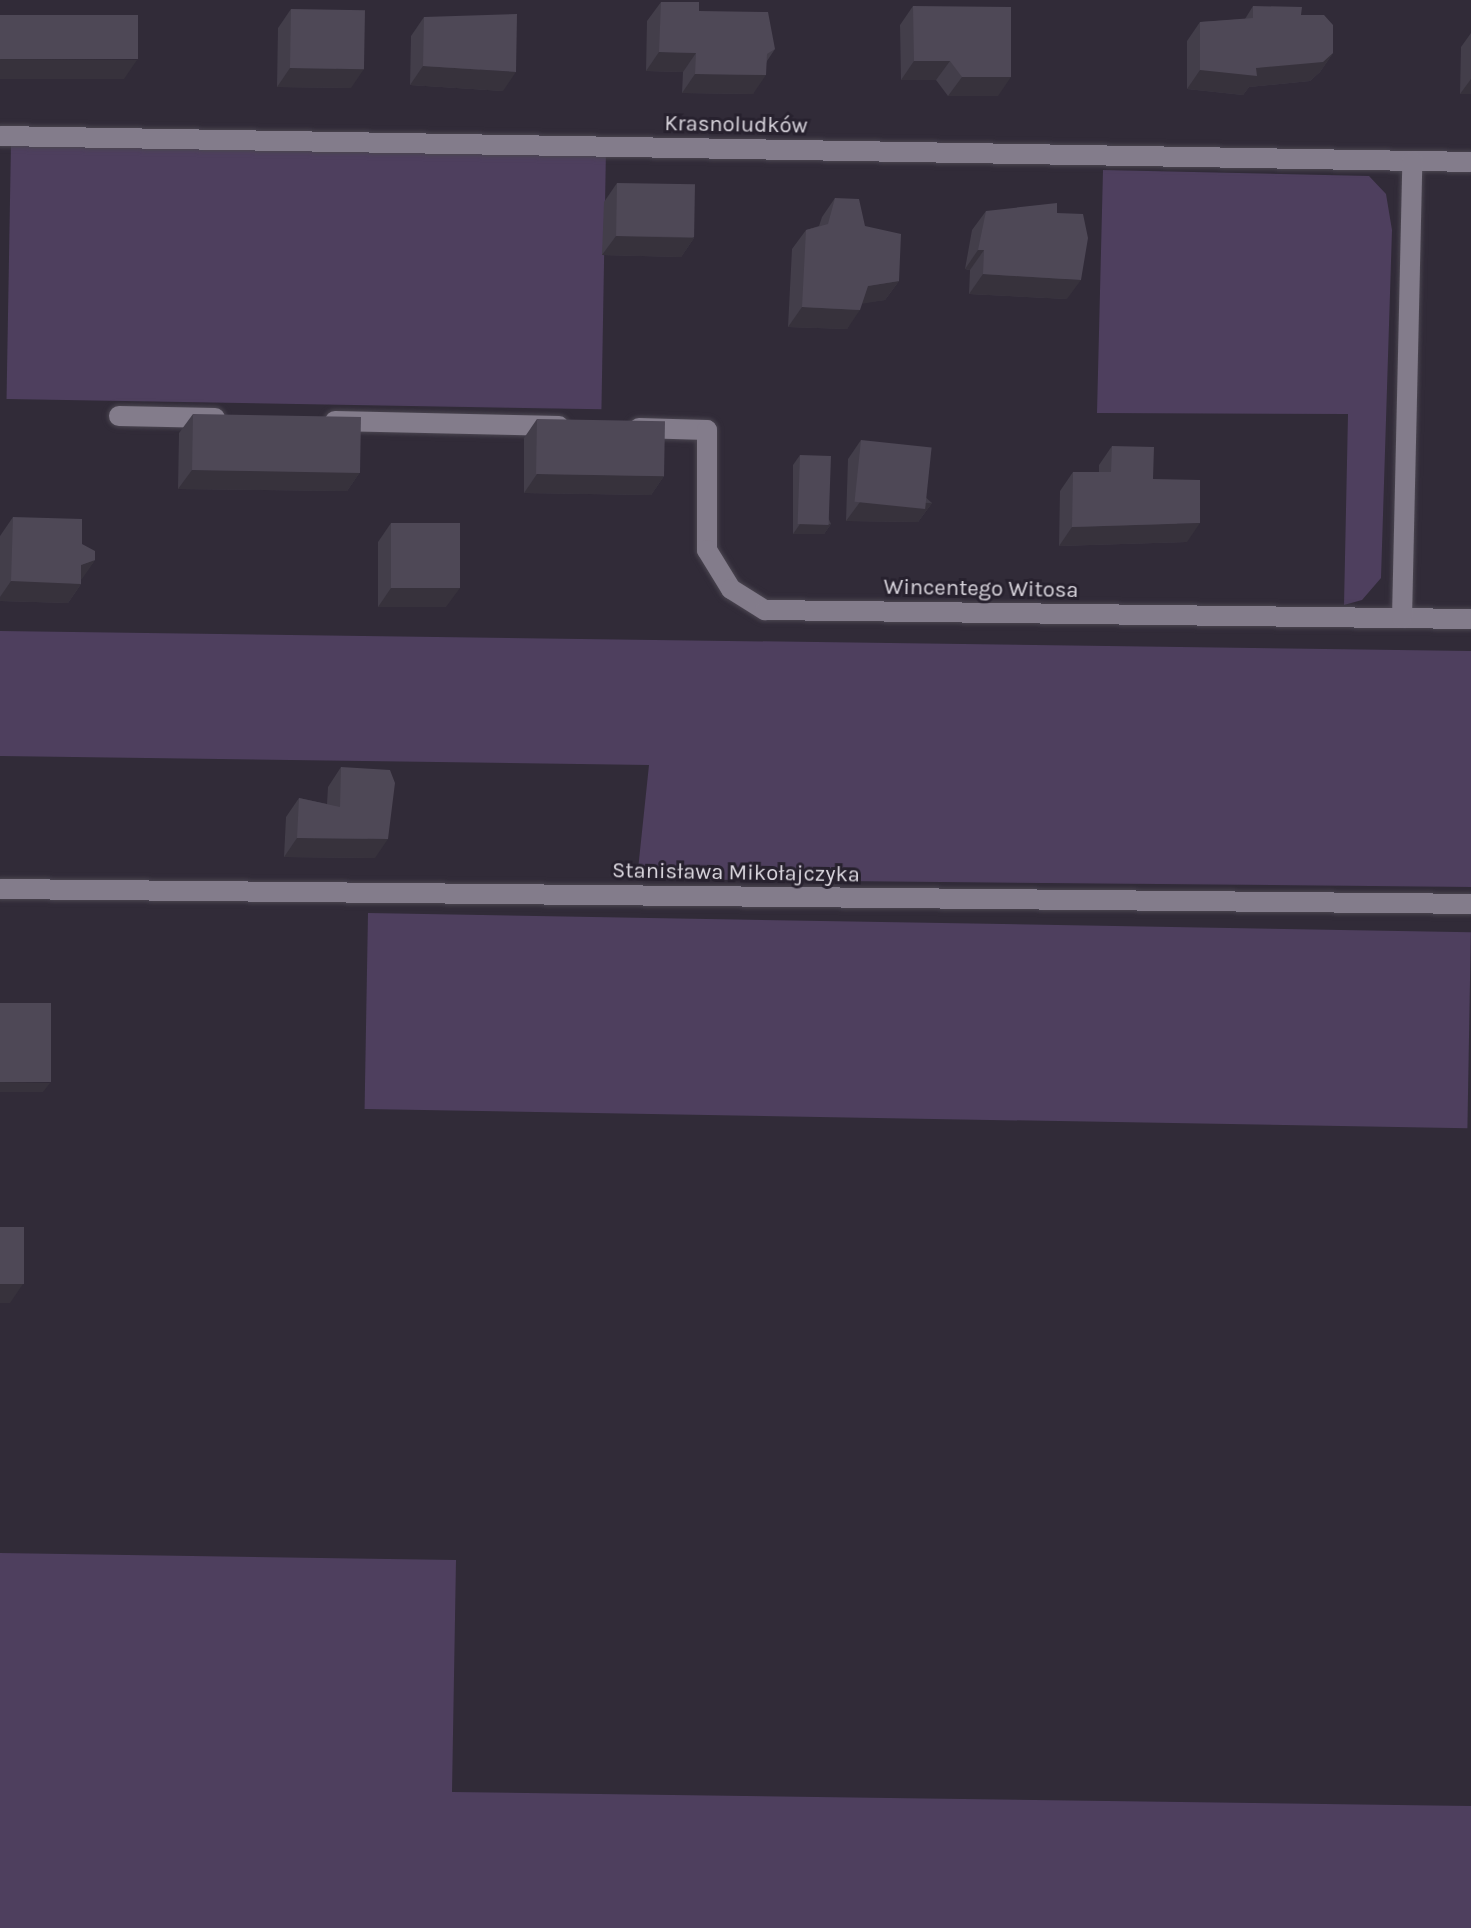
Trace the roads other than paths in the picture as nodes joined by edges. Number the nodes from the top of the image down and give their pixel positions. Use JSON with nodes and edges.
{"nodes":[{"id":1,"x":0,"y":136,"type":"edge"},
{"id":2,"x":1412,"y":161,"type":"junction"},
{"id":3,"x":1471,"y":162,"type":"edge"},
{"id":4,"x":119,"y":416,"type":"dead end"},
{"id":5,"x":246,"y":419,"type":"edge"},
{"id":6,"x":310,"y":421,"type":"edge"},
{"id":7,"x":580,"y":427,"type":"edge"},
{"id":8,"x":612,"y":428,"type":"edge"},
{"id":9,"x":1402,"y":618,"type":"junction"},
{"id":10,"x":1471,"y":619,"type":"edge"},
{"id":11,"x":0,"y":889,"type":"edge"},
{"id":12,"x":1471,"y":904,"type":"edge"}],
"edges":[{"from":1,"to":2,"type":"street","name":"Krasnoludków"},
{"from":2,"to":3,"type":"street","name":"Krasnoludków"},
{"from":2,"to":9,"type":"street"},
{"from":4,"to":5,"type":"street"},
{"from":6,"to":7,"type":"street"},
{"from":8,"to":9,"type":"street","name":"Wincentego Witosa"},
{"from":9,"to":10,"type":"street","name":"Wincentego Witosa"},
{"from":11,"to":12,"type":"street","name":"Stanisława Mikołajczyka"}]}
